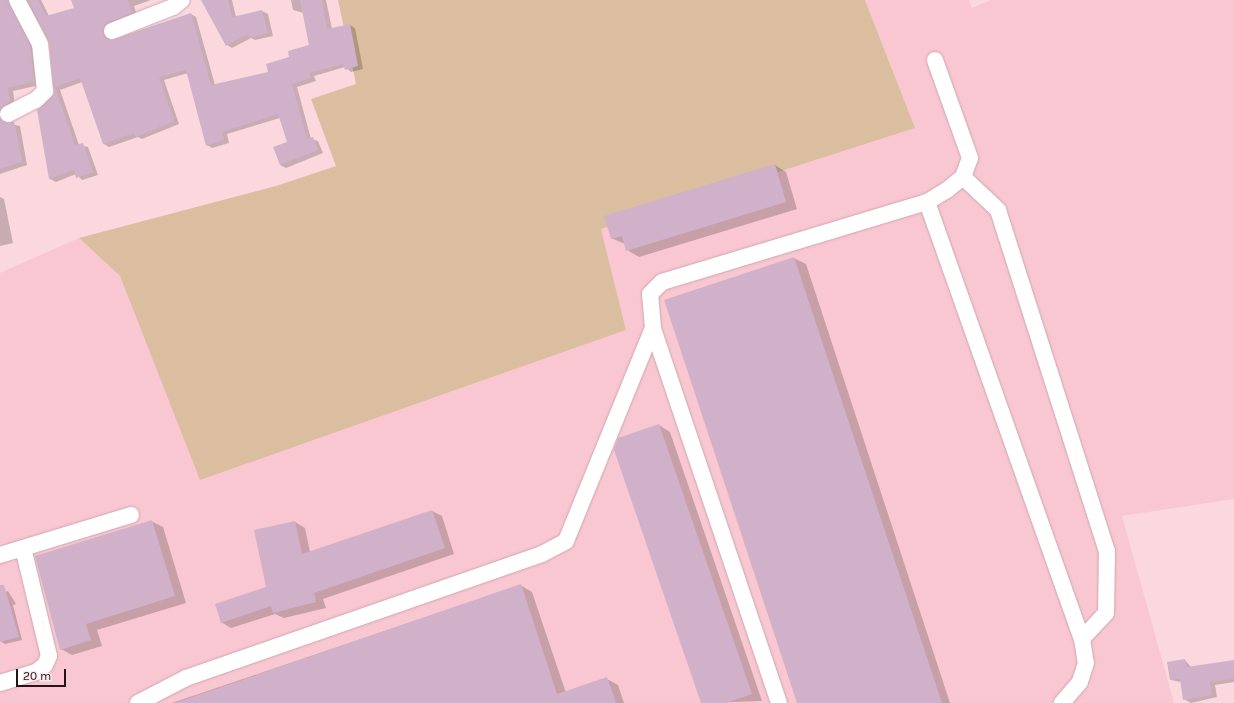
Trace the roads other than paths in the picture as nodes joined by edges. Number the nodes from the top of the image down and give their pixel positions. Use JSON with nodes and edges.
{"nodes":[{"id":1,"x":17,"y":0,"type":"edge"},
{"id":2,"x":182,"y":0,"type":"edge"},
{"id":3,"x":112,"y":31,"type":"dead end"},
{"id":4,"x":935,"y":60,"type":"dead end"},
{"id":5,"x":8,"y":114,"type":"dead end"},
{"id":6,"x":963,"y":177,"type":"junction"},
{"id":7,"x":928,"y":202,"type":"junction"},
{"id":8,"x":653,"y":328,"type":"junction"},
{"id":9,"x":131,"y":515,"type":"dead end"},
{"id":10,"x":23,"y":548,"type":"junction"},
{"id":11,"x":0,"y":555,"type":"edge"},
{"id":12,"x":1082,"y":639,"type":"junction"},
{"id":13,"x":0,"y":683,"type":"edge"},
{"id":14,"x":138,"y":703,"type":"edge"},
{"id":15,"x":779,"y":703,"type":"edge"},
{"id":16,"x":1062,"y":703,"type":"edge"}],
"edges":[{"from":1,"to":5,"type":"street"},
{"from":2,"to":3,"type":"street"},
{"from":4,"to":6,"type":"street"},
{"from":6,"to":7,"type":"street"},
{"from":6,"to":12,"type":"street"},
{"from":7,"to":8,"type":"street"},
{"from":7,"to":12,"type":"street"},
{"from":8,"to":14,"type":"street"},
{"from":8,"to":15,"type":"street"},
{"from":9,"to":10,"type":"street"},
{"from":10,"to":11,"type":"street"},
{"from":10,"to":13,"type":"street"},
{"from":12,"to":16,"type":"street"}]}
